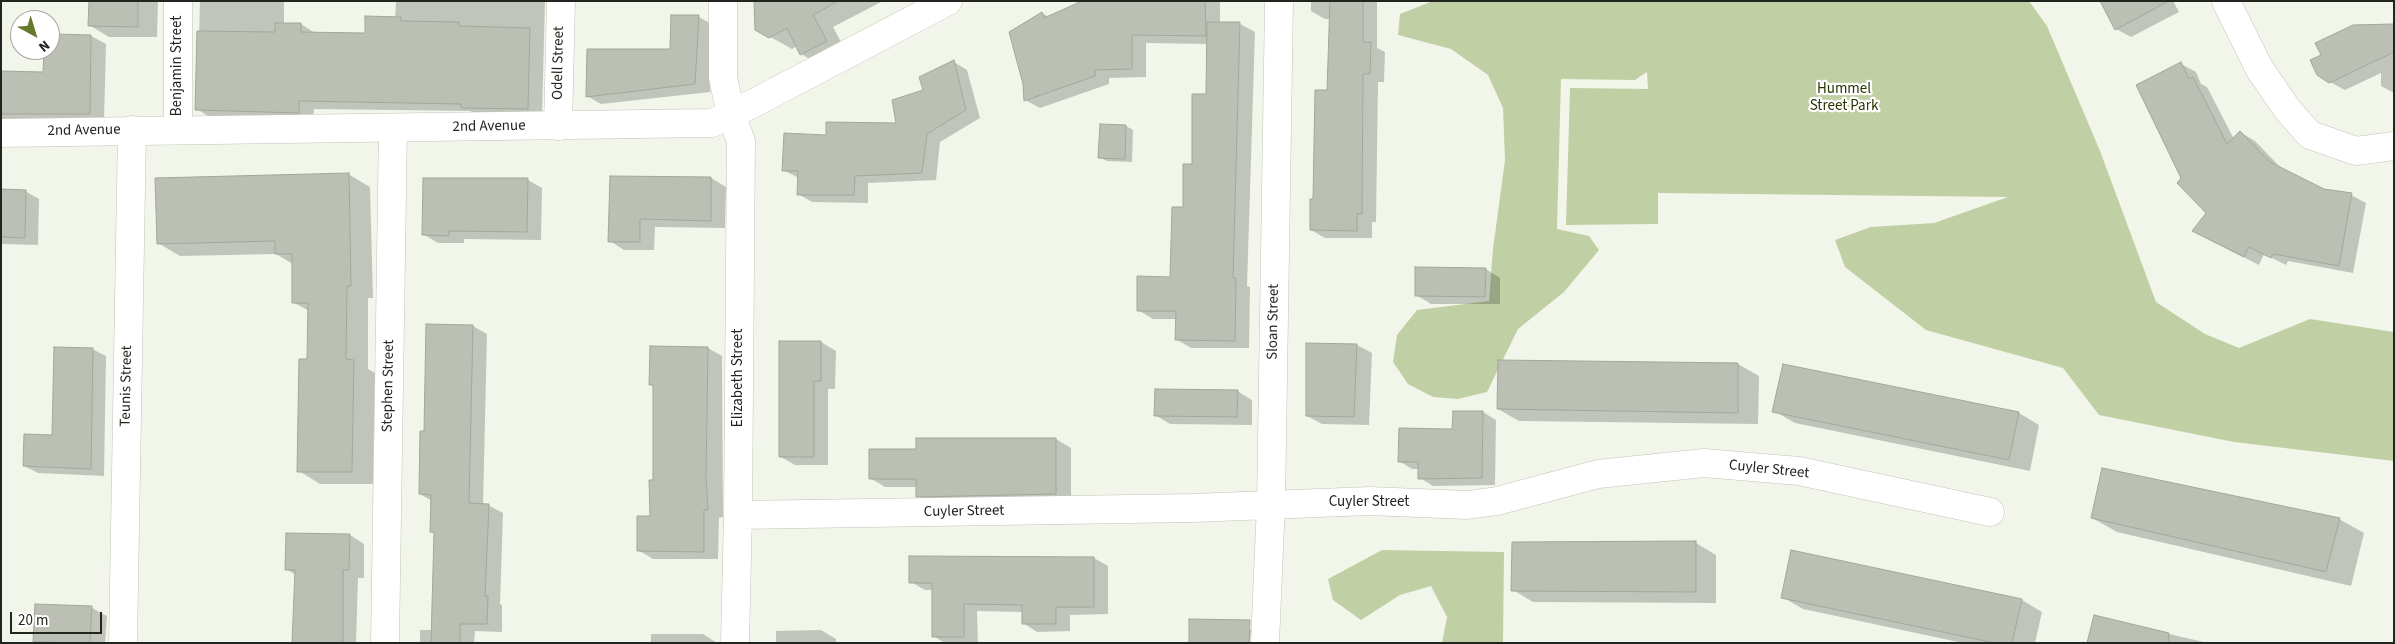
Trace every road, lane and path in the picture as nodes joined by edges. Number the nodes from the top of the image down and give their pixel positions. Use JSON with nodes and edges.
{"nodes":[{"id":1,"x":178,"y":1,"type":"edge"},
{"id":2,"x":561,"y":1,"type":"edge"},
{"id":3,"x":723,"y":1,"type":"edge"},
{"id":4,"x":948,"y":1,"type":"edge"},
{"id":5,"x":1278,"y":1,"type":"edge"},
{"id":6,"x":2226,"y":1,"type":"edge"},
{"id":7,"x":731,"y":115,"type":"junction"},
{"id":8,"x":558,"y":126,"type":"junction"},
{"id":9,"x":393,"y":128,"type":"junction"},
{"id":10,"x":132,"y":130,"type":"junction"},
{"id":11,"x":178,"y":130,"type":"junction"},
{"id":12,"x":1,"y":133,"type":"edge"},
{"id":13,"x":2394,"y":146,"type":"edge"},
{"id":14,"x":1271,"y":504,"type":"junction"},
{"id":15,"x":1990,"y":512,"type":"dead end"},
{"id":16,"x":738,"y":515,"type":"junction"},
{"id":17,"x":123,"y":643,"type":"edge"},
{"id":18,"x":385,"y":643,"type":"edge"},
{"id":19,"x":735,"y":643,"type":"edge"},
{"id":20,"x":1265,"y":643,"type":"edge"}],
"edges":[{"from":1,"to":11,"type":"street","name":"Benjamin Street"},
{"from":2,"to":8,"type":"street","name":"Odell Street"},
{"from":3,"to":7,"type":"street","name":"Elizabeth Street"},
{"from":4,"to":7,"type":"street","name":"2nd Avenue"},
{"from":5,"to":14,"type":"street","name":"Sloan Street"},
{"from":6,"to":13,"type":"street"},
{"from":7,"to":8,"type":"street","name":"2nd Avenue"},
{"from":7,"to":16,"type":"street","name":"Elizabeth Street"},
{"from":8,"to":9,"type":"street","name":"2nd Avenue"},
{"from":9,"to":11,"type":"street","name":"2nd Avenue"},
{"from":9,"to":18,"type":"street","name":"Stephen Street"},
{"from":10,"to":11,"type":"street","name":"2nd Avenue"},
{"from":10,"to":12,"type":"street","name":"2nd Avenue"},
{"from":10,"to":17,"type":"street","name":"Teunis Street"},
{"from":14,"to":15,"type":"street","name":"Cuyler Street"},
{"from":14,"to":16,"type":"street","name":"Cuyler Street"},
{"from":14,"to":20,"type":"street","name":"Sloan Street"},
{"from":16,"to":19,"type":"street","name":"Elizabeth Street"}]}
